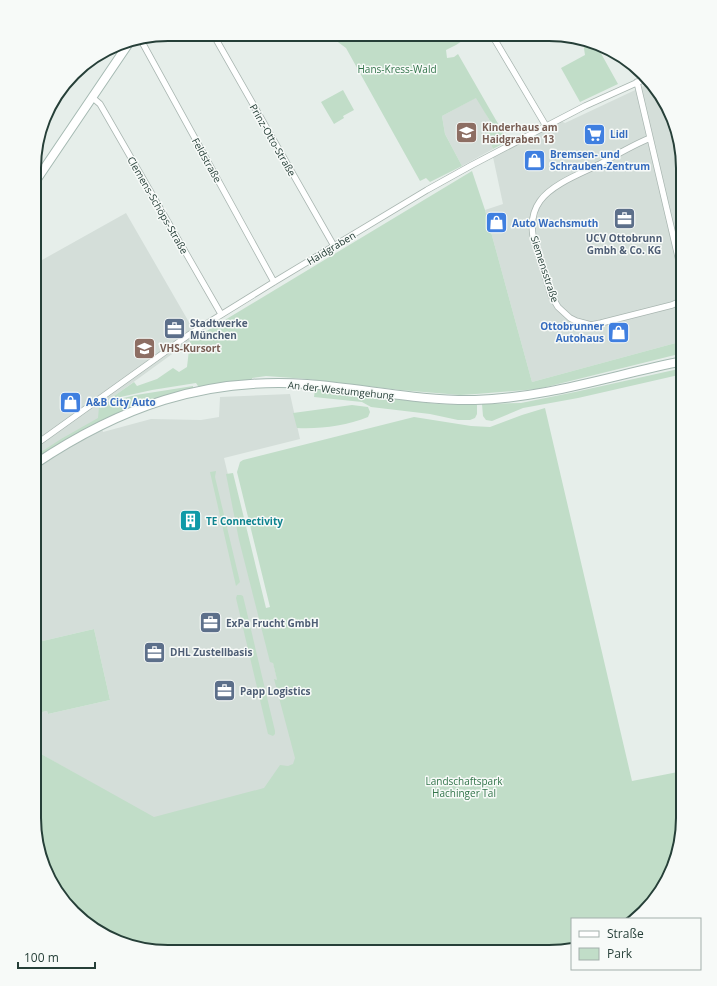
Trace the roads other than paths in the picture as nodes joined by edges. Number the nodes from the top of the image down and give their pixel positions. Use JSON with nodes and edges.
{"nodes":[{"id":1,"x":217,"y":41,"type":"edge"},
{"id":2,"x":496,"y":41,"type":"edge"},
{"id":3,"x":143,"y":43,"type":"edge"},
{"id":4,"x":125,"y":49,"type":"edge"},
{"id":5,"x":641,"y":81,"type":"edge"},
{"id":6,"x":637,"y":82,"type":"junction"},
{"id":7,"x":93,"y":98,"type":"junction"},
{"id":8,"x":546,"y":126,"type":"junction"},
{"id":9,"x":650,"y":138,"type":"junction"},
{"id":10,"x":43,"y":171,"type":"joint"},
{"id":11,"x":41,"y":174,"type":"edge"},
{"id":12,"x":676,"y":240,"type":"edge"},
{"id":13,"x":334,"y":246,"type":"junction"},
{"id":14,"x":274,"y":282,"type":"junction"},
{"id":15,"x":676,"y":303,"type":"edge"},
{"id":16,"x":221,"y":314,"type":"junction"},
{"id":17,"x":676,"y":363,"type":"edge"},
{"id":18,"x":41,"y":441,"type":"edge"},
{"id":19,"x":41,"y":460,"type":"edge"}],
"edges":[{"from":1,"to":13,"type":"street","name":"Prinz-Otto-Straße"},
{"from":2,"to":8,"type":"street"},
{"from":3,"to":14,"type":"street","name":"Feldstraße"},
{"from":4,"to":7,"type":"main road"},
{"from":5,"to":6,"type":"street","name":"Haidgraben"},
{"from":6,"to":8,"type":"street","name":"Haidgraben"},
{"from":6,"to":9,"type":"street"},
{"from":7,"to":10,"type":"main road"},
{"from":7,"to":16,"type":"street","name":"Clemens-Schöps-Straße"},
{"from":8,"to":13,"type":"street","name":"Haidgraben"},
{"from":9,"to":12,"type":"street"},
{"from":9,"to":15,"type":"street","name":"Siemensstraße"},
{"from":10,"to":11,"type":"main road"},
{"from":13,"to":14,"type":"street","name":"Haidgraben"},
{"from":14,"to":16,"type":"street","name":"Haidgraben"},
{"from":16,"to":18,"type":"street","name":"Haidgraben"},
{"from":17,"to":19,"type":"main road","name":"An der Westumgehung"}]}
